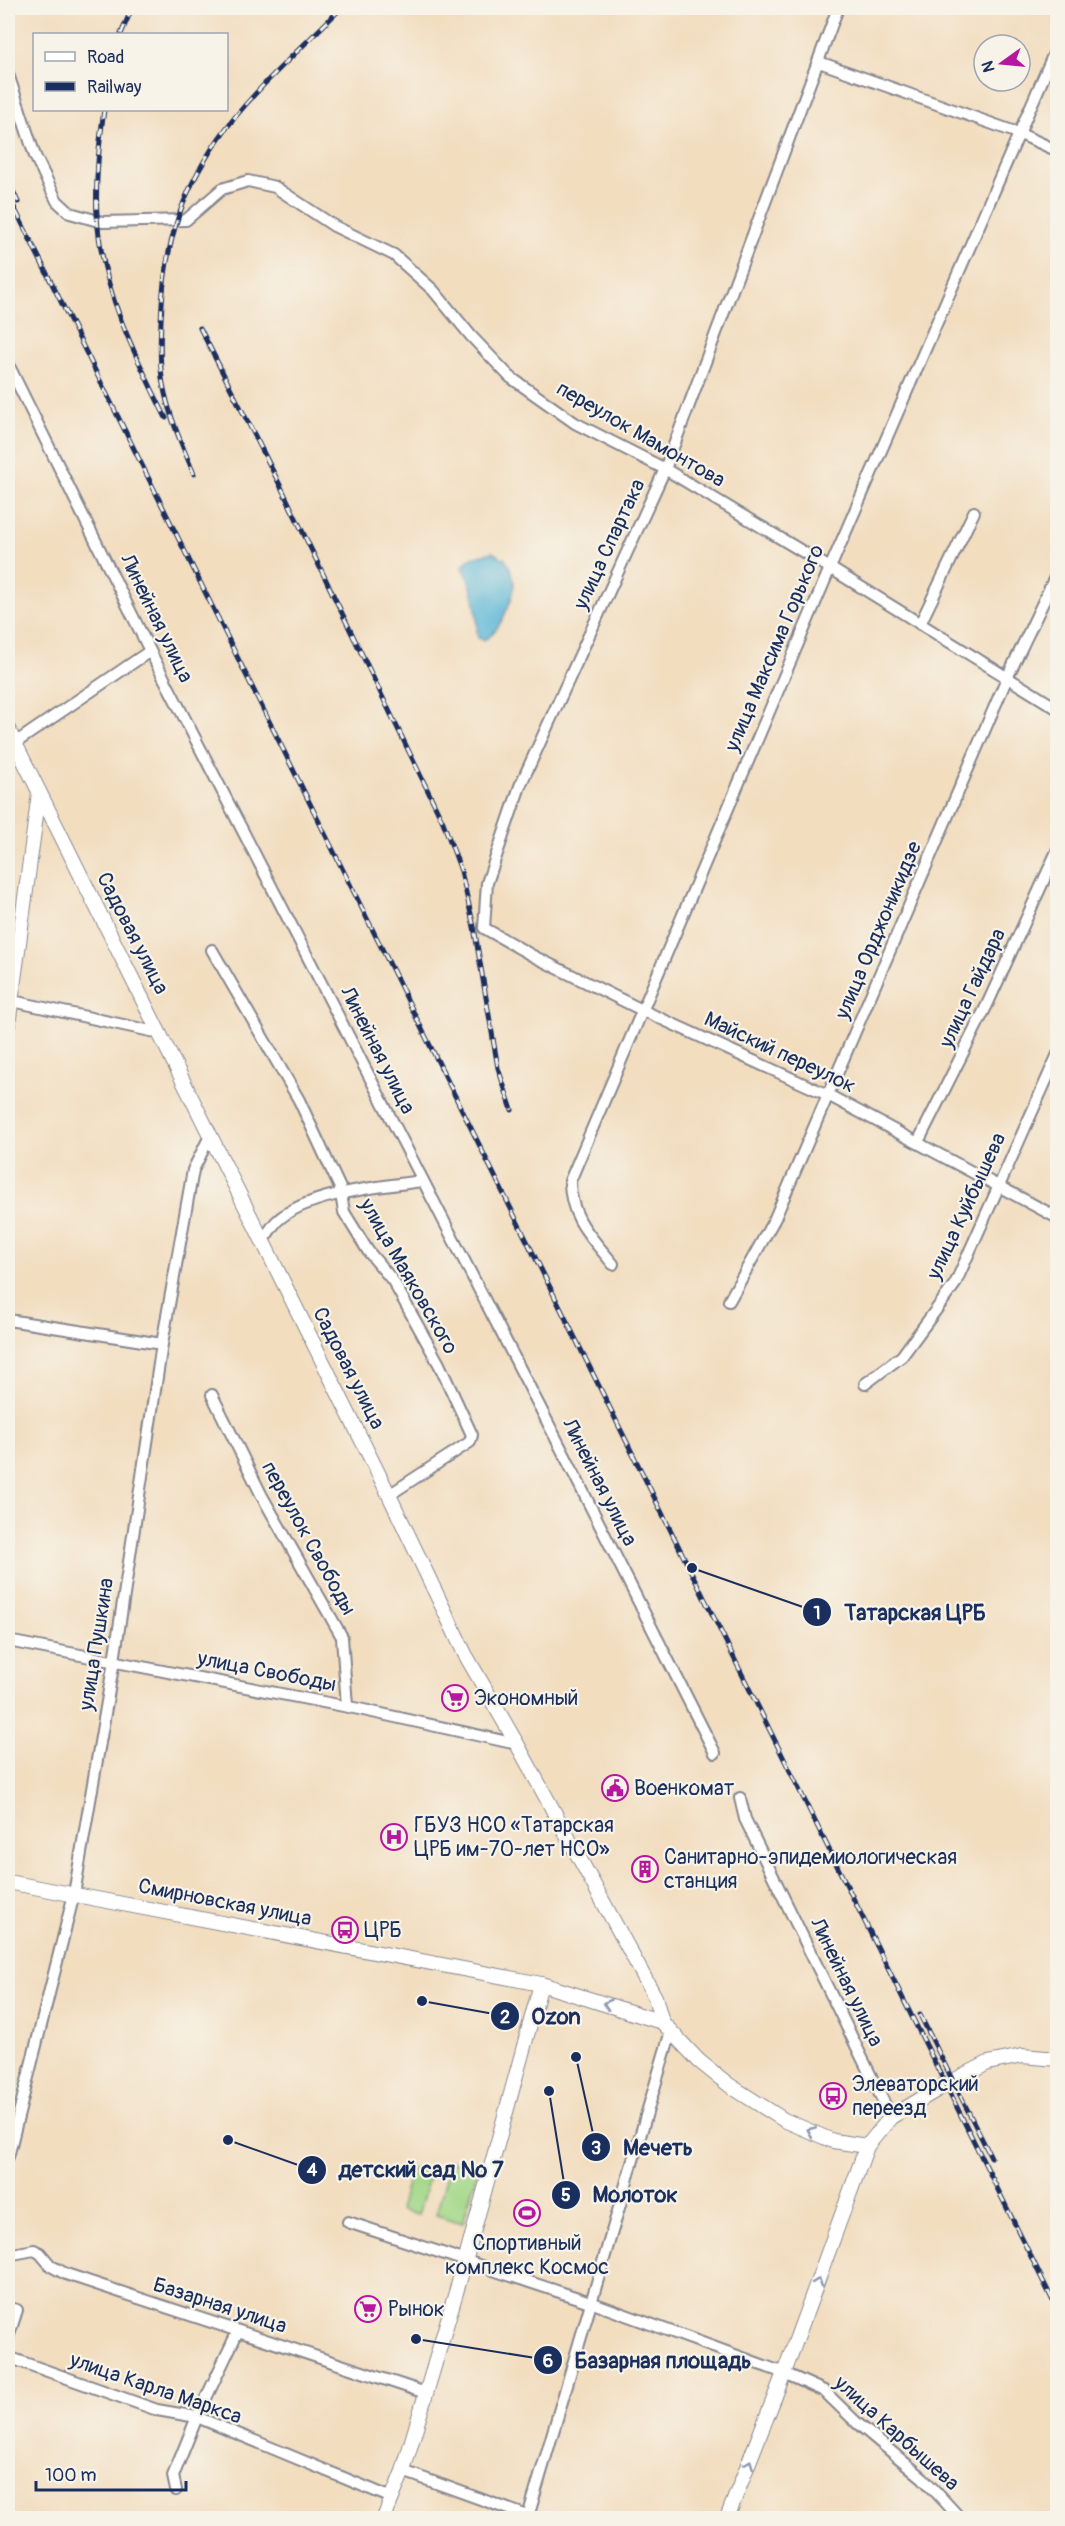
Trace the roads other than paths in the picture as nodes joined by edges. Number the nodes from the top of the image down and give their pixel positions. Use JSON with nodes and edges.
{"nodes":[{"id":1,"x":838,"y":8,"type":"edge"},
{"id":2,"x":1058,"y":44,"type":"edge"},
{"id":3,"x":819,"y":62,"type":"junction"},
{"id":4,"x":8,"y":74,"type":"edge"},
{"id":5,"x":1018,"y":133,"type":"junction"},
{"id":6,"x":1058,"y":150,"type":"edge"},
{"id":7,"x":8,"y":364,"type":"edge"},
{"id":8,"x":665,"y":469,"type":"junction"},
{"id":9,"x":974,"y":512,"type":"dead end"},
{"id":10,"x":830,"y":568,"type":"junction"},
{"id":11,"x":1058,"y":571,"type":"edge"},
{"id":12,"x":920,"y":624,"type":"junction"},
{"id":13,"x":150,"y":651,"type":"junction"},
{"id":14,"x":1007,"y":678,"type":"junction"},
{"id":15,"x":1058,"y":709,"type":"edge"},
{"id":16,"x":8,"y":729,"type":"edge"},
{"id":17,"x":15,"y":743,"type":"junction"},
{"id":18,"x":39,"y":793,"type":"junction"},
{"id":19,"x":1058,"y":849,"type":"edge"},
{"id":20,"x":484,"y":928,"type":"joint"},
{"id":21,"x":212,"y":950,"type":"dead end"},
{"id":22,"x":9,"y":1000,"type":"edge"},
{"id":23,"x":642,"y":1010,"type":"junction"},
{"id":24,"x":8,"y":1025,"type":"edge"},
{"id":25,"x":160,"y":1033,"type":"junction"},
{"id":26,"x":1058,"y":1054,"type":"edge"},
{"id":27,"x":828,"y":1095,"type":"junction"},
{"id":28,"x":210,"y":1136,"type":"junction"},
{"id":29,"x":918,"y":1142,"type":"junction"},
{"id":30,"x":423,"y":1181,"type":"junction"},
{"id":31,"x":997,"y":1187,"type":"junction"},
{"id":32,"x":341,"y":1194,"type":"junction"},
{"id":33,"x":1058,"y":1218,"type":"edge"},
{"id":34,"x":262,"y":1241,"type":"junction"},
{"id":35,"x":613,"y":1264,"type":"dead end"},
{"id":36,"x":729,"y":1301,"type":"dead end"},
{"id":37,"x":8,"y":1320,"type":"edge"},
{"id":38,"x":162,"y":1344,"type":"junction"},
{"id":39,"x":865,"y":1384,"type":"dead end"},
{"id":40,"x":212,"y":1395,"type":"dead end"},
{"id":41,"x":389,"y":1495,"type":"junction"},
{"id":42,"x":8,"y":1641,"type":"edge"},
{"id":43,"x":114,"y":1661,"type":"junction"},
{"id":44,"x":347,"y":1706,"type":"junction"},
{"id":45,"x":517,"y":1744,"type":"junction"},
{"id":46,"x":715,"y":1753,"type":"dead end"},
{"id":47,"x":740,"y":1798,"type":"dead end"},
{"id":48,"x":8,"y":1882,"type":"edge"},
{"id":49,"x":74,"y":1894,"type":"junction"},
{"id":50,"x":542,"y":1984,"type":"junction"},
{"id":51,"x":667,"y":2026,"type":"junction"},
{"id":52,"x":1058,"y":2059,"type":"edge"},
{"id":53,"x":891,"y":2117,"type":"junction"},
{"id":54,"x":867,"y":2146,"type":"junction"},
{"id":55,"x":8,"y":2157,"type":"edge"},
{"id":56,"x":348,"y":2222,"type":"dead end"},
{"id":57,"x":8,"y":2254,"type":"edge"},
{"id":58,"x":465,"y":2262,"type":"junction"},
{"id":59,"x":593,"y":2303,"type":"junction"},
{"id":60,"x":8,"y":2308,"type":"edge"},
{"id":61,"x":238,"y":2331,"type":"junction"},
{"id":62,"x":8,"y":2338,"type":"edge"},
{"id":63,"x":8,"y":2357,"type":"edge"},
{"id":64,"x":784,"y":2373,"type":"junction"},
{"id":65,"x":426,"y":2393,"type":"junction"},
{"id":66,"x":197,"y":2417,"type":"junction"},
{"id":67,"x":404,"y":2470,"type":"junction"},
{"id":68,"x":176,"y":2490,"type":"dead end"},
{"id":69,"x":392,"y":2498,"type":"junction"},
{"id":70,"x":384,"y":2518,"type":"edge"},
{"id":71,"x":530,"y":2518,"type":"edge"},
{"id":72,"x":727,"y":2518,"type":"edge"},
{"id":73,"x":960,"y":2518,"type":"edge"}],
"edges":[{"from":1,"to":3,"type":"street","name":"улица Спартака"},
{"from":2,"to":5,"type":"street","name":"улица Максима Горького"},
{"from":3,"to":5,"type":"street"},
{"from":3,"to":8,"type":"street","name":"улица Спартака"},
{"from":4,"to":8,"type":"street","name":"переулок Мамонтова"},
{"from":5,"to":6,"type":"street"},
{"from":5,"to":10,"type":"street","name":"улица Максима Горького"},
{"from":7,"to":13,"type":"street","name":"Линейная улица"},
{"from":8,"to":10,"type":"street","name":"переулок Мамонтова"},
{"from":8,"to":20,"type":"street","name":"улица Спартака"},
{"from":9,"to":12,"type":"street"},
{"from":10,"to":12,"type":"street","name":"переулок Мамонтова"},
{"from":10,"to":23,"type":"street","name":"улица Максима Горького"},
{"from":11,"to":14,"type":"street","name":"улица Орджоникидзе"},
{"from":12,"to":14,"type":"street","name":"переулок Мамонтова"},
{"from":13,"to":17,"type":"street"},
{"from":13,"to":30,"type":"street","name":"Линейная улица"},
{"from":14,"to":15,"type":"street","name":"переулок Мамонтова"},
{"from":14,"to":27,"type":"street","name":"улица Орджоникидзе"},
{"from":16,"to":17,"type":"street","name":"Садовая улица"},
{"from":17,"to":18,"type":"street","name":"Садовая улица"},
{"from":18,"to":22,"type":"street"},
{"from":18,"to":25,"type":"street","name":"Садовая улица"},
{"from":19,"to":29,"type":"street","name":"улица Гайдара"},
{"from":20,"to":23,"type":"street","name":"Майский переулок"},
{"from":21,"to":32,"type":"street","name":"улица Маяковского"},
{"from":22,"to":24,"type":"street"},
{"from":22,"to":25,"type":"street"},
{"from":23,"to":27,"type":"street","name":"Майский переулок"},
{"from":23,"to":35,"type":"street","name":"улица Максима Горького"},
{"from":25,"to":28,"type":"street","name":"Садовая улица"},
{"from":26,"to":31,"type":"street","name":"улица Куйбышева"},
{"from":27,"to":29,"type":"street","name":"Майский переулок"},
{"from":27,"to":36,"type":"street","name":"улица Орджоникидзе"},
{"from":28,"to":34,"type":"street","name":"Садовая улица"},
{"from":28,"to":38,"type":"street","name":"улица Пушкина"},
{"from":29,"to":31,"type":"street","name":"Майский переулок"},
{"from":30,"to":32,"type":"street"},
{"from":30,"to":46,"type":"street","name":"Линейная улица"},
{"from":31,"to":33,"type":"street","name":"Майский переулок"},
{"from":31,"to":39,"type":"street","name":"улица Куйбышева"},
{"from":32,"to":34,"type":"street"},
{"from":32,"to":41,"type":"street","name":"улица Маяковского"},
{"from":34,"to":41,"type":"street","name":"Садовая улица"},
{"from":37,"to":38,"type":"street"},
{"from":38,"to":43,"type":"street","name":"улица Пушкина"},
{"from":40,"to":44,"type":"street","name":"переулок Свободы"},
{"from":41,"to":45,"type":"street","name":"Садовая улица"},
{"from":42,"to":43,"type":"street","name":"улица Свободы"},
{"from":43,"to":44,"type":"street","name":"улица Свободы"},
{"from":43,"to":49,"type":"street","name":"улица Пушкина"},
{"from":44,"to":45,"type":"street","name":"улица Свободы"},
{"from":45,"to":51,"type":"street","name":"Садовая улица"},
{"from":47,"to":53,"type":"street","name":"Линейная улица"},
{"from":48,"to":49,"type":"street","name":"Смирновская улица"},
{"from":49,"to":50,"type":"street","name":"Смирновская улица"},
{"from":49,"to":55,"type":"street","name":"улица Пушкина"},
{"from":51,"to":50,"type":"street","name":"Смирновская улица","one_way":true},
{"from":50,"to":58,"type":"street"},
{"from":54,"to":51,"type":"street","one_way":true},
{"from":51,"to":59,"type":"street"},
{"from":52,"to":53,"type":"street"},
{"from":53,"to":54,"type":"street"},
{"from":64,"to":54,"type":"street","one_way":true},
{"from":56,"to":58,"type":"street","name":"улица Карбышева"},
{"from":57,"to":61,"type":"street","name":"Базарная улица"},
{"from":58,"to":59,"type":"street","name":"улица Карбышева"},
{"from":58,"to":65,"type":"street"},
{"from":59,"to":64,"type":"street","name":"улица Карбышева"},
{"from":59,"to":71,"type":"street"},
{"from":60,"to":62,"type":"street"},
{"from":61,"to":65,"type":"street","name":"Базарная улица"},
{"from":61,"to":66,"type":"street"},
{"from":63,"to":66,"type":"street","name":"улица Карла Маркса"},
{"from":72,"to":64,"type":"street","one_way":true},
{"from":64,"to":73,"type":"street","name":"улица Карбышева"},
{"from":65,"to":67,"type":"street"},
{"from":66,"to":68,"type":"street"},
{"from":66,"to":69,"type":"street","name":"улица Карла Маркса"},
{"from":67,"to":69,"type":"street"},
{"from":67,"to":71,"type":"street"},
{"from":69,"to":70,"type":"street"}]}
